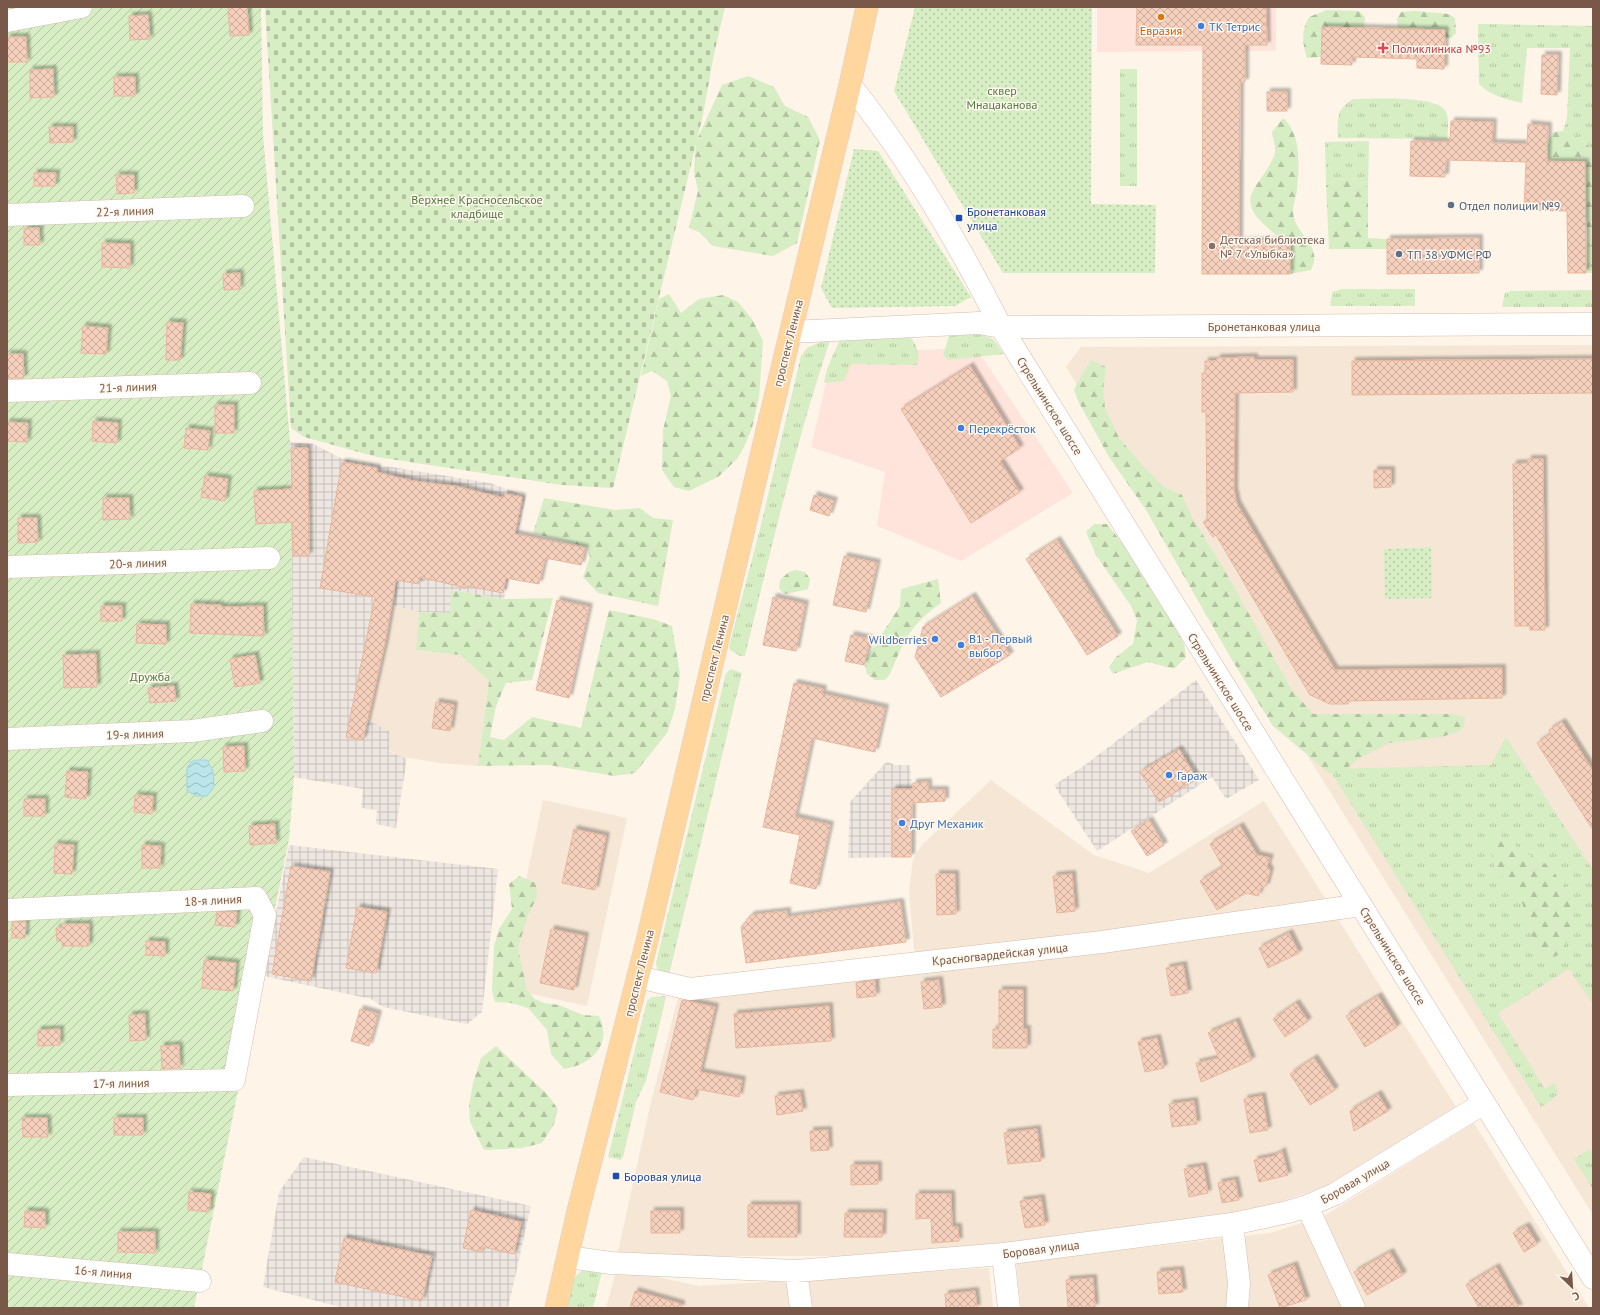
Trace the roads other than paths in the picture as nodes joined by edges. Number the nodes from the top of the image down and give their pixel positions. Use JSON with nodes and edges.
{"nodes":[{"id":1,"x":81,"y":7,"type":"edge"},
{"id":2,"x":867,"y":7,"type":"edge"},
{"id":3,"x":7,"y":21,"type":"edge"},
{"id":4,"x":850,"y":85,"type":"junction"},
{"id":5,"x":243,"y":206,"type":"dead end"},
{"id":6,"x":7,"y":215,"type":"edge"},
{"id":7,"x":1593,"y":324,"type":"edge"},
{"id":8,"x":1001,"y":327,"type":"junction"},
{"id":9,"x":792,"y":332,"type":"junction"},
{"id":10,"x":250,"y":382,"type":"dead end"},
{"id":11,"x":7,"y":391,"type":"edge"},
{"id":12,"x":269,"y":558,"type":"dead end"},
{"id":13,"x":7,"y":567,"type":"edge"},
{"id":14,"x":262,"y":721,"type":"dead end"},
{"id":15,"x":7,"y":739,"type":"edge"},
{"id":16,"x":1361,"y":905,"type":"junction"},
{"id":17,"x":7,"y":910,"type":"edge"},
{"id":18,"x":638,"y":977,"type":"junction"},
{"id":19,"x":234,"y":1080,"type":"joint"},
{"id":20,"x":7,"y":1085,"type":"edge"},
{"id":21,"x":1484,"y":1102,"type":"junction"},
{"id":22,"x":1307,"y":1206,"type":"junction"},
{"id":23,"x":1232,"y":1224,"type":"junction"},
{"id":24,"x":1003,"y":1254,"type":"junction"},
{"id":25,"x":568,"y":1257,"type":"junction"},
{"id":26,"x":7,"y":1264,"type":"edge"},
{"id":27,"x":796,"y":1271,"type":"junction"},
{"id":28,"x":1593,"y":1278,"type":"edge"},
{"id":29,"x":200,"y":1281,"type":"dead end"},
{"id":30,"x":556,"y":1308,"type":"edge"},
{"id":31,"x":801,"y":1308,"type":"edge"},
{"id":32,"x":1009,"y":1308,"type":"edge"},
{"id":33,"x":1238,"y":1308,"type":"edge"},
{"id":34,"x":1354,"y":1308,"type":"edge"}],
"edges":[{"from":1,"to":3,"type":"street"},
{"from":2,"to":4,"type":"main road","name":"проспект Ленина"},
{"from":4,"to":8,"type":"street","name":"Стрельнинское шоссе"},
{"from":4,"to":9,"type":"main road","name":"проспект Ленина"},
{"from":5,"to":6,"type":"street","name":"22-я линия"},
{"from":7,"to":8,"type":"street","name":"Бронетанковая улица"},
{"from":8,"to":9,"type":"street","name":"Бронетанковая улица"},
{"from":8,"to":16,"type":"street","name":"Стрельнинское шоссе"},
{"from":9,"to":18,"type":"main road","name":"проспект Ленина"},
{"from":10,"to":11,"type":"street","name":"21-я линия"},
{"from":12,"to":13,"type":"street","name":"20-я линия"},
{"from":14,"to":15,"type":"street","name":"19-я линия"},
{"from":16,"to":18,"type":"street","name":"Красногвардейская улица"},
{"from":16,"to":21,"type":"street","name":"Стрельнинское шоссе"},
{"from":17,"to":19,"type":"street","name":"18-я линия"},
{"from":18,"to":25,"type":"main road","name":"проспект Ленина"},
{"from":19,"to":20,"type":"street","name":"17-я линия"},
{"from":21,"to":22,"type":"street","name":"Боровая улица"},
{"from":21,"to":28,"type":"street","name":"Стрельнинское шоссе"},
{"from":22,"to":23,"type":"street","name":"Боровая улица"},
{"from":22,"to":34,"type":"street"},
{"from":23,"to":24,"type":"street","name":"Боровая улица"},
{"from":23,"to":33,"type":"street"},
{"from":24,"to":27,"type":"street","name":"Боровая улица"},
{"from":24,"to":32,"type":"street"},
{"from":25,"to":27,"type":"street","name":"Боровая улица"},
{"from":25,"to":30,"type":"main road","name":"проспект Ленина"},
{"from":26,"to":29,"type":"street","name":"16-я линия"},
{"from":27,"to":31,"type":"street"}]}
